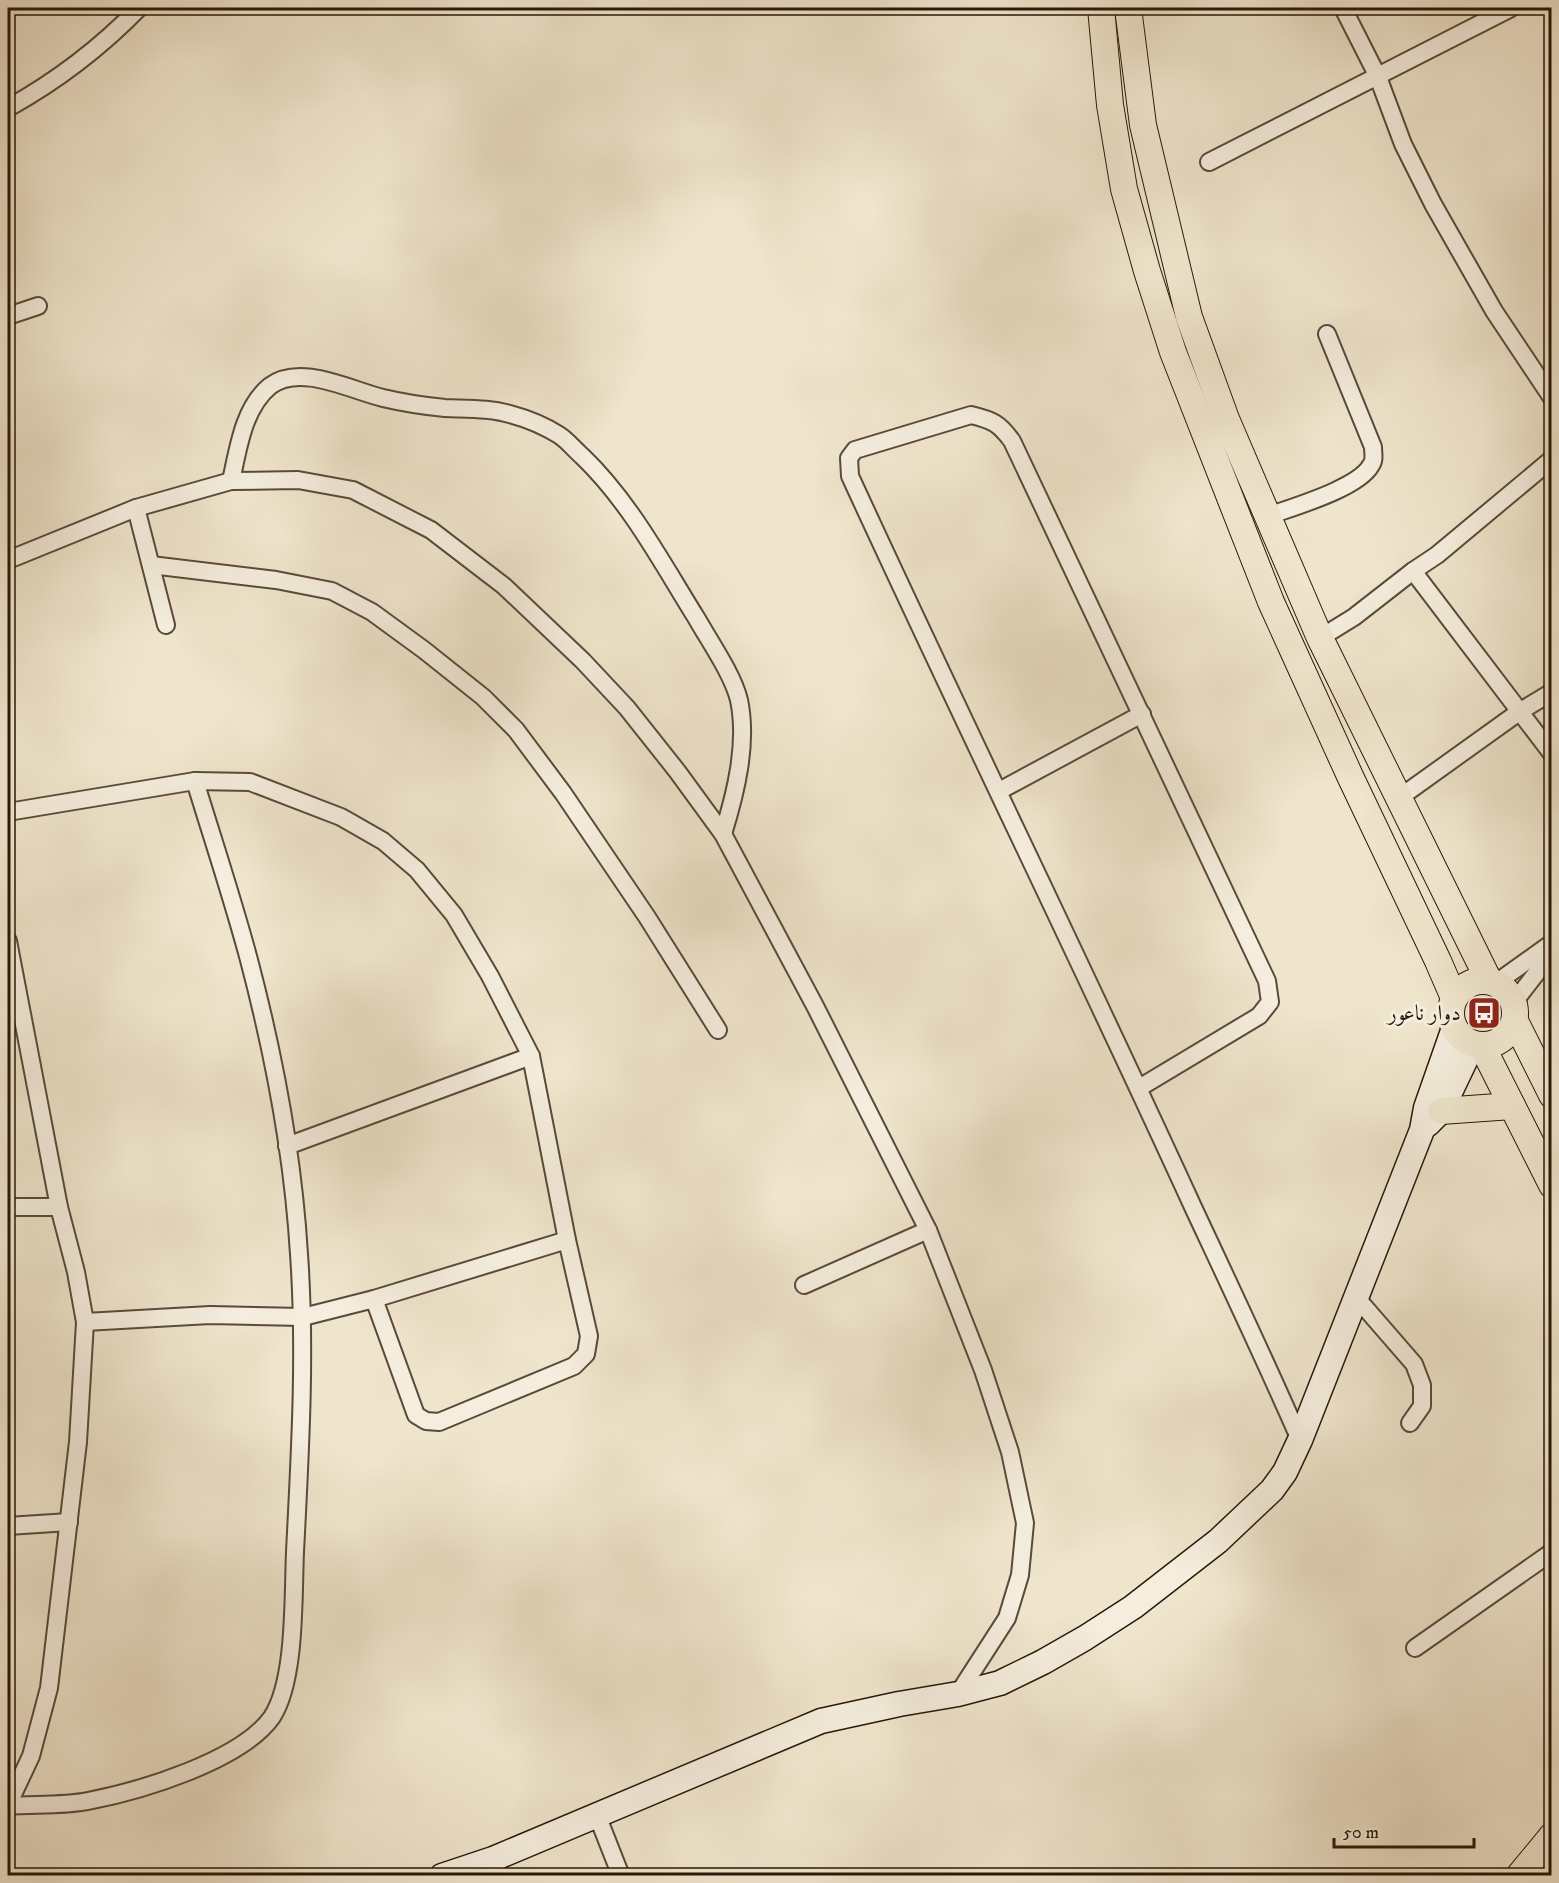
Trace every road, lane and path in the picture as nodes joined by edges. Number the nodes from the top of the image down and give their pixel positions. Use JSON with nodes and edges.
{"nodes":[{"id":1,"x":139,"y":8,"type":"edge"},
{"id":2,"x":1101,"y":8,"type":"edge"},
{"id":3,"x":1128,"y":8,"type":"edge"},
{"id":4,"x":1342,"y":8,"type":"edge"},
{"id":5,"x":1511,"y":8,"type":"edge"},
{"id":6,"x":1378,"y":77,"type":"junction"},
{"id":7,"x":8,"y":108,"type":"edge"},
{"id":8,"x":1209,"y":162,"type":"dead end"},
{"id":9,"x":38,"y":306,"type":"dead end"},
{"id":10,"x":8,"y":316,"type":"edge"},
{"id":11,"x":1328,"y":334,"type":"dead end"},
{"id":12,"x":1551,"y":398,"type":"edge"},
{"id":13,"x":1551,"y":459,"type":"edge"},
{"id":14,"x":231,"y":481,"type":"junction"},
{"id":15,"x":136,"y":508,"type":"junction"},
{"id":16,"x":1268,"y":516,"type":"junction"},
{"id":17,"x":8,"y":560,"type":"edge"},
{"id":18,"x":151,"y":565,"type":"junction"},
{"id":19,"x":1413,"y":571,"type":"junction"},
{"id":20,"x":166,"y":625,"type":"dead end"},
{"id":21,"x":1320,"y":638,"type":"junction"},
{"id":22,"x":1551,"y":692,"type":"edge"},
{"id":23,"x":1520,"y":712,"type":"junction"},
{"id":24,"x":1142,"y":714,"type":"junction"},
{"id":25,"x":1551,"y":754,"type":"edge"},
{"id":26,"x":195,"y":781,"type":"junction"},
{"id":27,"x":999,"y":791,"type":"junction"},
{"id":28,"x":1399,"y":798,"type":"junction"},
{"id":29,"x":8,"y":812,"type":"edge"},
{"id":30,"x":723,"y":834,"type":"junction"},
{"id":31,"x":8,"y":941,"type":"edge"},
{"id":32,"x":1551,"y":943,"type":"edge"},
{"id":33,"x":1551,"y":953,"type":"edge"},
{"id":34,"x":1493,"y":982,"type":"junction"},
{"id":35,"x":12,"y":988,"type":"edge"},
{"id":36,"x":1454,"y":998,"type":"junction"},
{"id":37,"x":1514,"y":1011,"type":"junction"},
{"id":38,"x":718,"y":1030,"type":"dead end"},
{"id":39,"x":1470,"y":1039,"type":"junction"},
{"id":40,"x":531,"y":1056,"type":"junction"},
{"id":41,"x":1139,"y":1088,"type":"junction"},
{"id":42,"x":1551,"y":1095,"type":"edge"},
{"id":43,"x":1512,"y":1106,"type":"junction"},
{"id":44,"x":1441,"y":1111,"type":"junction"},
{"id":45,"x":1422,"y":1130,"type":"junction"},
{"id":46,"x":287,"y":1146,"type":"junction"},
{"id":47,"x":1551,"y":1185,"type":"edge"},
{"id":48,"x":8,"y":1207,"type":"edge"},
{"id":49,"x":59,"y":1207,"type":"junction"},
{"id":50,"x":928,"y":1230,"type":"junction"},
{"id":51,"x":567,"y":1240,"type":"junction"},
{"id":52,"x":804,"y":1285,"type":"dead end"},
{"id":53,"x":1355,"y":1296,"type":"junction"},
{"id":54,"x":374,"y":1299,"type":"junction"},
{"id":55,"x":303,"y":1317,"type":"junction"},
{"id":56,"x":85,"y":1322,"type":"junction"},
{"id":57,"x":1410,"y":1423,"type":"dead end"},
{"id":58,"x":1300,"y":1440,"type":"junction"},
{"id":59,"x":69,"y":1522,"type":"junction"},
{"id":60,"x":8,"y":1526,"type":"edge"},
{"id":61,"x":1551,"y":1552,"type":"edge"},
{"id":62,"x":1415,"y":1648,"type":"dead end"},
{"id":63,"x":958,"y":1694,"type":"junction"},
{"id":64,"x":8,"y":1805,"type":"edge"},
{"id":65,"x":597,"y":1815,"type":"junction"},
{"id":66,"x":1551,"y":1836,"type":"edge"},
{"id":67,"x":496,"y":1867,"type":"edge"},
{"id":68,"x":442,"y":1875,"type":"edge"},
{"id":69,"x":621,"y":1875,"type":"edge"},
{"id":70,"x":1519,"y":1875,"type":"edge"}],
"edges":[{"from":1,"to":7,"type":"street"},
{"from":2,"to":36,"type":"main road"},
{"from":3,"to":16,"type":"main road"},
{"from":4,"to":6,"type":"street"},
{"from":5,"to":6,"type":"street"},
{"from":6,"to":8,"type":"street"},
{"from":6,"to":12,"type":"street"},
{"from":9,"to":10,"type":"street"},
{"from":11,"to":16,"type":"street"},
{"from":13,"to":19,"type":"street"},
{"from":14,"to":15,"type":"street"},
{"from":14,"to":30,"type":"street"},
{"from":14,"to":30,"type":"street"},
{"from":15,"to":17,"type":"street"},
{"from":15,"to":18,"type":"street"},
{"from":16,"to":21,"type":"main road"},
{"from":18,"to":20,"type":"street"},
{"from":18,"to":38,"type":"street"},
{"from":19,"to":21,"type":"street"},
{"from":19,"to":23,"type":"street"},
{"from":21,"to":28,"type":"main road"},
{"from":22,"to":23,"type":"street"},
{"from":23,"to":25,"type":"street"},
{"from":23,"to":28,"type":"street"},
{"from":24,"to":27,"type":"street"},
{"from":24,"to":27,"type":"street"},
{"from":24,"to":41,"type":"street"},
{"from":26,"to":29,"type":"street"},
{"from":26,"to":40,"type":"street"},
{"from":26,"to":46,"type":"street"},
{"from":27,"to":41,"type":"street"},
{"from":28,"to":34,"type":"main road"},
{"from":30,"to":50,"type":"street"},
{"from":31,"to":35,"type":"street"},
{"from":32,"to":34,"type":"street"},
{"from":33,"to":37,"type":"street"},
{"from":34,"to":36,"type":"main road"},
{"from":34,"to":37,"type":"main road"},
{"from":35,"to":49,"type":"street"},
{"from":36,"to":39,"type":"main road"},
{"from":37,"to":39,"type":"main road"},
{"from":37,"to":42,"type":"main road"},
{"from":39,"to":43,"type":"main road"},
{"from":39,"to":44,"type":"street"},
{"from":39,"to":45,"type":"street"},
{"from":40,"to":46,"type":"street"},
{"from":40,"to":51,"type":"street"},
{"from":41,"to":58,"type":"street"},
{"from":43,"to":44,"type":"main road"},
{"from":43,"to":47,"type":"main road"},
{"from":44,"to":45,"type":"street"},
{"from":45,"to":53,"type":"street"},
{"from":46,"to":55,"type":"street"},
{"from":48,"to":49,"type":"street"},
{"from":49,"to":56,"type":"street"},
{"from":50,"to":52,"type":"street"},
{"from":50,"to":63,"type":"street"},
{"from":51,"to":54,"type":"street"},
{"from":51,"to":54,"type":"street"},
{"from":53,"to":57,"type":"street"},
{"from":53,"to":58,"type":"street"},
{"from":54,"to":55,"type":"street"},
{"from":55,"to":56,"type":"street"},
{"from":55,"to":64,"type":"street"},
{"from":56,"to":59,"type":"street"},
{"from":58,"to":63,"type":"street"},
{"from":59,"to":60,"type":"street"},
{"from":59,"to":64,"type":"street"},
{"from":61,"to":62,"type":"street"},
{"from":63,"to":65,"type":"street"},
{"from":65,"to":67,"type":"street"},
{"from":65,"to":69,"type":"street"},
{"from":66,"to":70,"type":"main road"},
{"from":67,"to":68,"type":"street"}]}
